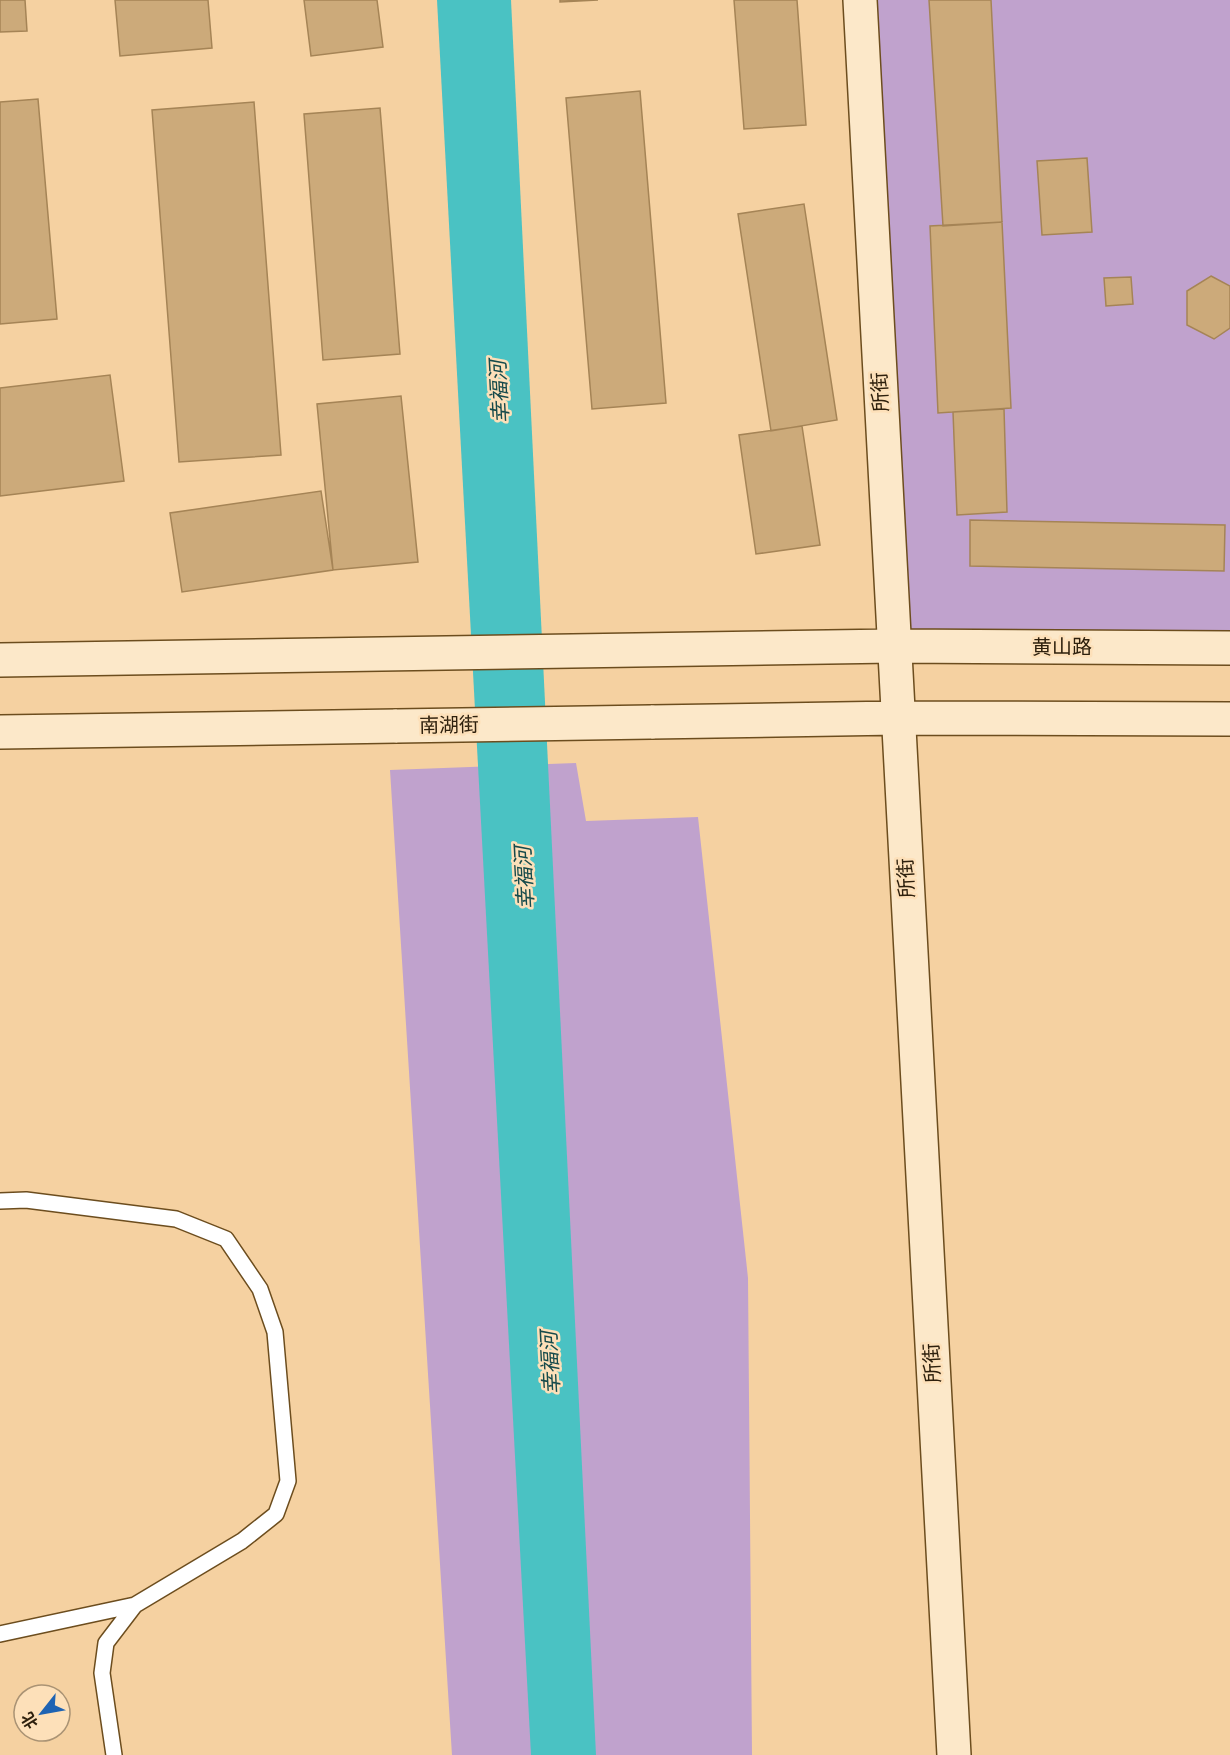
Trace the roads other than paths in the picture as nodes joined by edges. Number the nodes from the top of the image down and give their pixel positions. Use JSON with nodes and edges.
{"nodes":[{"id":1,"x":860,"y":0,"type":"edge"},
{"id":2,"x":893,"y":646,"type":"junction"},
{"id":3,"x":1230,"y":648,"type":"edge"},
{"id":4,"x":0,"y":660,"type":"edge"},
{"id":5,"x":897,"y":718,"type":"junction"},
{"id":6,"x":1230,"y":719,"type":"edge"},
{"id":7,"x":0,"y":732,"type":"edge"},
{"id":8,"x":0,"y":1201,"type":"edge"},
{"id":9,"x":135,"y":1605,"type":"junction"},
{"id":10,"x":0,"y":1634,"type":"edge"},
{"id":11,"x":114,"y":1755,"type":"edge"},
{"id":12,"x":954,"y":1755,"type":"edge"}],
"edges":[{"from":1,"to":2,"type":"main road","name":"所街"},
{"from":2,"to":3,"type":"main road","name":"黄山路"},
{"from":2,"to":4,"type":"main road"},
{"from":2,"to":5,"type":"main road","name":"所街"},
{"from":5,"to":6,"type":"main road"},
{"from":5,"to":7,"type":"main road","name":"南湖街","bridge":true},
{"from":5,"to":12,"type":"main road","name":"所街"},
{"from":8,"to":9,"type":"lane"},
{"from":9,"to":10,"type":"lane"},
{"from":9,"to":11,"type":"lane"}]}
